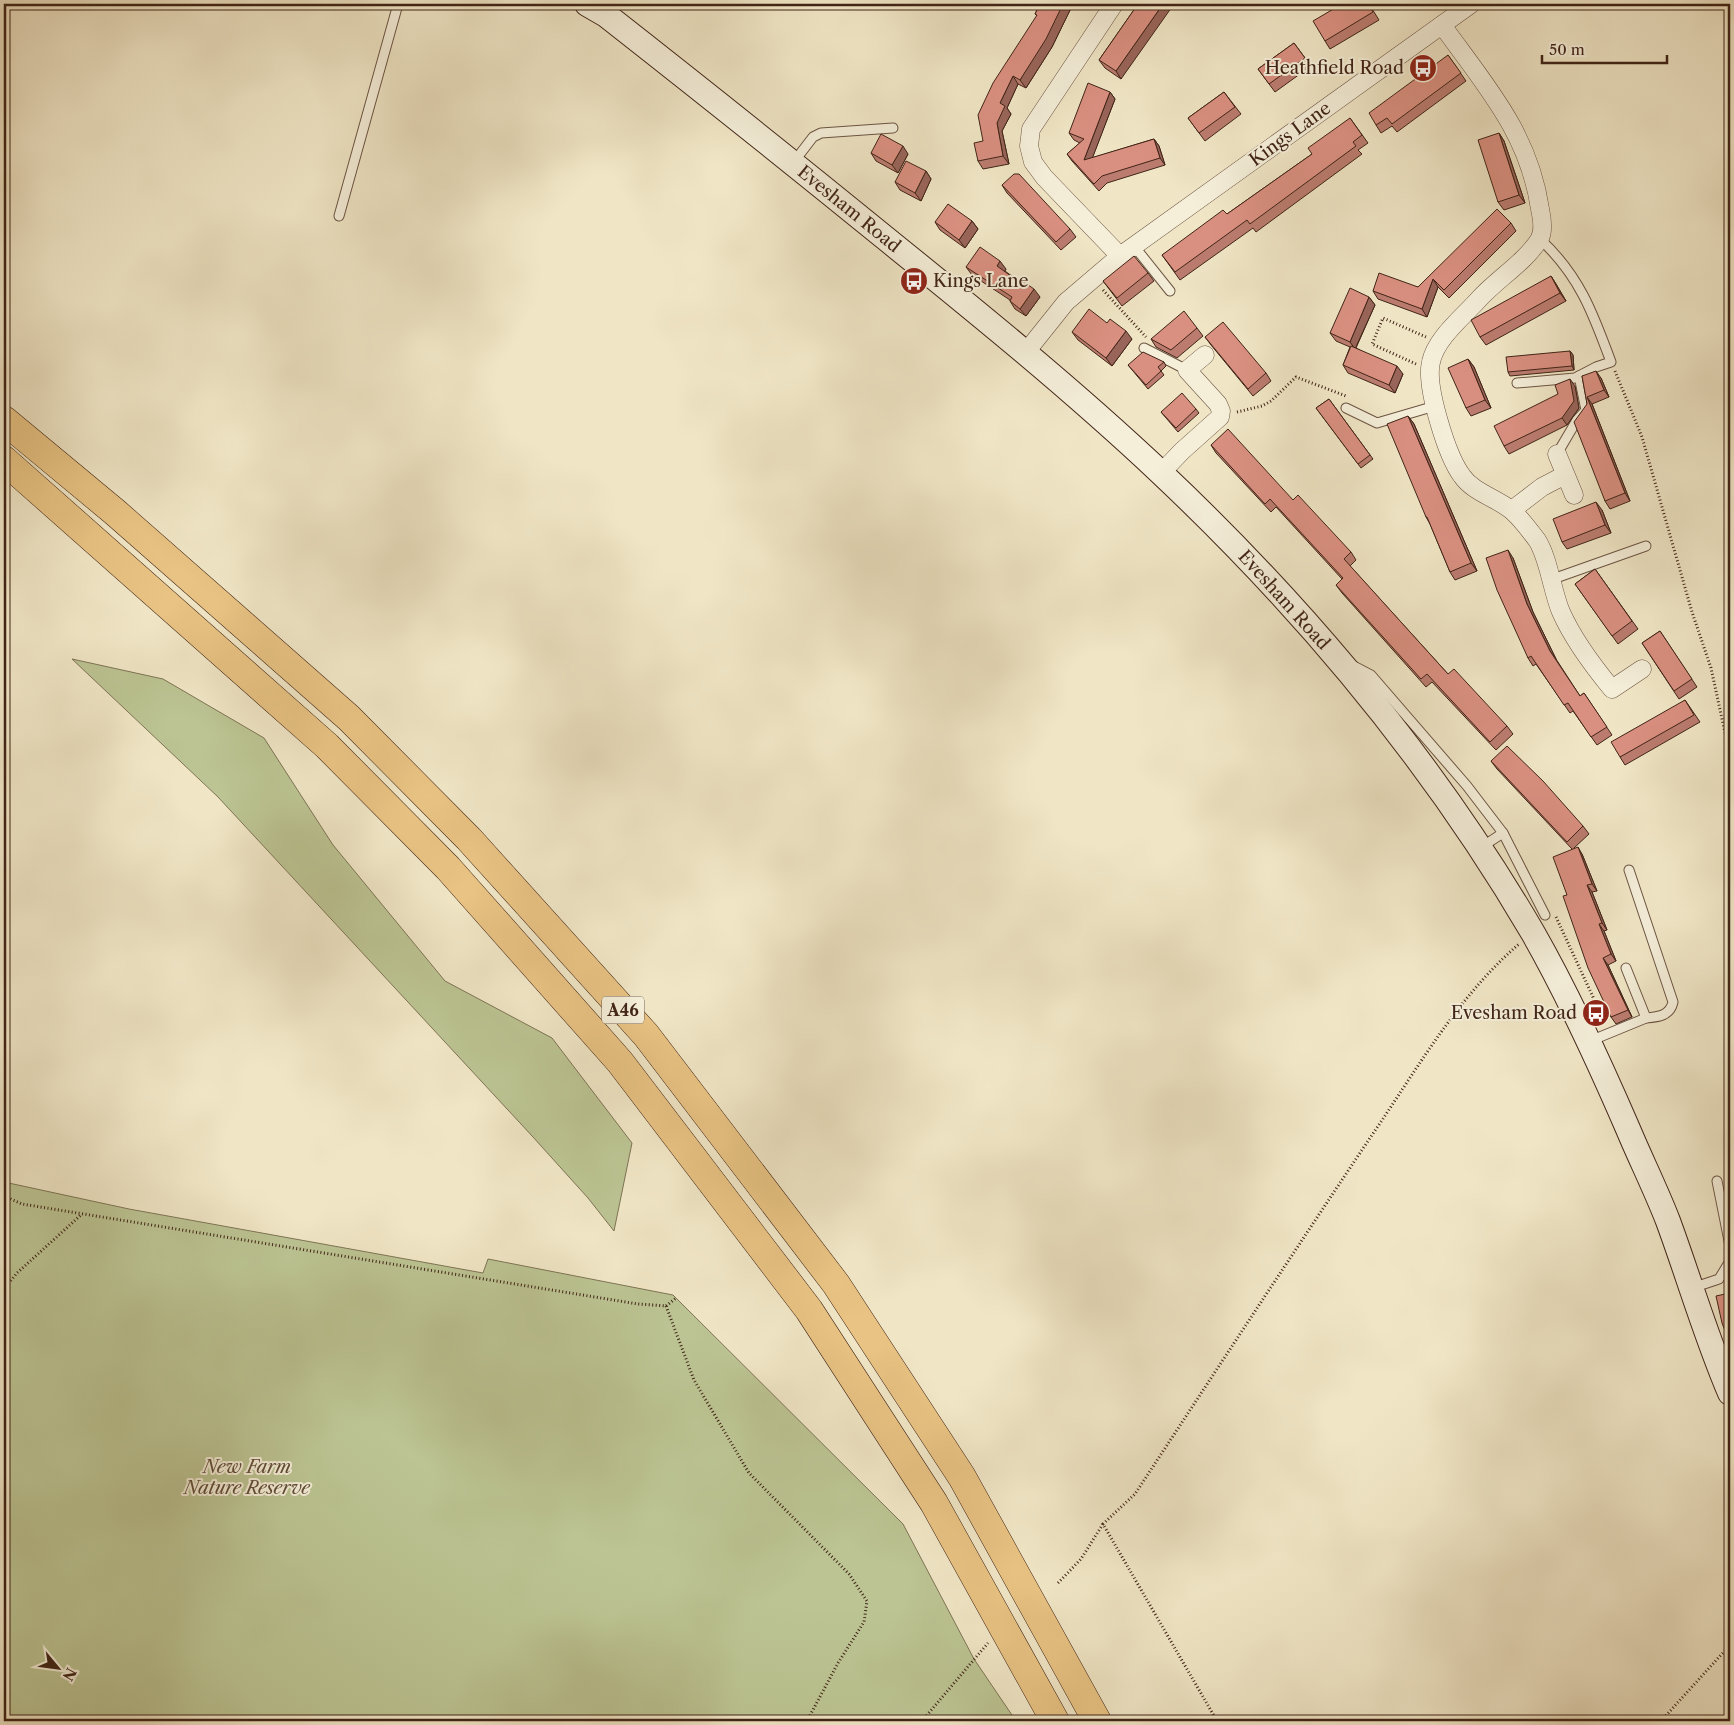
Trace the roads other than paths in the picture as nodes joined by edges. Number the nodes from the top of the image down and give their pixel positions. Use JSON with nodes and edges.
{"nodes":[{"id":1,"x":398,"y":4,"type":"edge"},
{"id":2,"x":587,"y":4,"type":"edge"},
{"id":3,"x":1114,"y":4,"type":"edge"},
{"id":4,"x":1467,"y":5,"type":"edge"},
{"id":5,"x":1442,"y":25,"type":"junction"},
{"id":6,"x":892,"y":128,"type":"dead end"},
{"id":7,"x":792,"y":164,"type":"junction"},
{"id":8,"x":340,"y":216,"type":"dead end"},
{"id":9,"x":1540,"y":239,"type":"junction"},
{"id":10,"x":1127,"y":251,"type":"junction"},
{"id":11,"x":1170,"y":291,"type":"dead end"},
{"id":12,"x":1144,"y":348,"type":"dead end"},
{"id":13,"x":1026,"y":352,"type":"junction"},
{"id":14,"x":1205,"y":355,"type":"dead end"},
{"id":15,"x":1187,"y":370,"type":"junction"},
{"id":16,"x":1579,"y":376,"type":"junction"},
{"id":17,"x":1517,"y":383,"type":"dead end"},
{"id":18,"x":1435,"y":406,"type":"junction"},
{"id":19,"x":1346,"y":408,"type":"dead end"},
{"id":20,"x":4,"y":420,"type":"edge"},
{"id":21,"x":1557,"y":454,"type":"joint"},
{"id":22,"x":4,"y":460,"type":"edge"},
{"id":23,"x":1162,"y":473,"type":"junction"},
{"id":24,"x":1566,"y":476,"type":"junction"},
{"id":25,"x":1574,"y":495,"type":"dead end"},
{"id":26,"x":1512,"y":510,"type":"junction"},
{"id":27,"x":1646,"y":546,"type":"dead end"},
{"id":28,"x":1550,"y":580,"type":"junction"},
{"id":29,"x":1338,"y":659,"type":"junction"},
{"id":30,"x":1642,"y":669,"type":"dead end"},
{"id":31,"x":1503,"y":833,"type":"junction"},
{"id":32,"x":1479,"y":848,"type":"junction"},
{"id":33,"x":1629,"y":870,"type":"dead end"},
{"id":34,"x":1544,"y":920,"type":"junction"},
{"id":35,"x":1626,"y":968,"type":"dead end"},
{"id":36,"x":1646,"y":1018,"type":"junction"},
{"id":37,"x":1600,"y":1036,"type":"junction"},
{"id":38,"x":1717,"y":1180,"type":"dead end"},
{"id":39,"x":1730,"y":1246,"type":"edge"},
{"id":40,"x":1730,"y":1261,"type":"edge"},
{"id":41,"x":1692,"y":1288,"type":"junction"},
{"id":42,"x":1730,"y":1393,"type":"edge"},
{"id":43,"x":1056,"y":1721,"type":"edge"},
{"id":44,"x":1098,"y":1721,"type":"edge"}],
"edges":[{"from":1,"to":8,"type":"lane"},
{"from":2,"to":7,"type":"main road","name":"Evesham Road"},
{"from":3,"to":10,"type":"street"},
{"from":4,"to":5,"type":"street","name":"Kings Lane"},
{"from":5,"to":9,"type":"street"},
{"from":5,"to":10,"type":"street","name":"Kings Lane"},
{"from":6,"to":7,"type":"lane"},
{"from":7,"to":13,"type":"main road","name":"Evesham Road"},
{"from":9,"to":16,"type":"lane"},
{"from":9,"to":18,"type":"street"},
{"from":10,"to":11,"type":"lane"},
{"from":10,"to":13,"type":"street","name":"Kings Lane"},
{"from":12,"to":15,"type":"lane"},
{"from":13,"to":23,"type":"main road","name":"Evesham Road"},
{"from":14,"to":15,"type":"street"},
{"from":15,"to":23,"type":"street"},
{"from":16,"to":17,"type":"lane"},
{"from":16,"to":21,"type":"lane"},
{"from":18,"to":19,"type":"lane"},
{"from":18,"to":26,"type":"street"},
{"from":20,"to":44,"type":"highway","number":"A46"},
{"from":21,"to":24,"type":"street"},
{"from":22,"to":43,"type":"highway","number":"A46"},
{"from":23,"to":29,"type":"main road","name":"Evesham Road"},
{"from":24,"to":25,"type":"street"},
{"from":24,"to":26,"type":"street"},
{"from":26,"to":28,"type":"street"},
{"from":27,"to":28,"type":"lane"},
{"from":28,"to":30,"type":"street"},
{"from":29,"to":31,"type":"lane"},
{"from":29,"to":32,"type":"main road","name":"Evesham Road"},
{"from":31,"to":32,"type":"lane"},
{"from":31,"to":34,"type":"lane"},
{"from":32,"to":34,"type":"main road","name":"Evesham Road"},
{"from":33,"to":36,"type":"lane"},
{"from":34,"to":37,"type":"main road","name":"Evesham Road"},
{"from":35,"to":36,"type":"lane"},
{"from":36,"to":37,"type":"lane"},
{"from":37,"to":41,"type":"main road","name":"Evesham Road"},
{"from":38,"to":39,"type":"lane"},
{"from":40,"to":41,"type":"lane"},
{"from":41,"to":42,"type":"main road","name":"Evesham Road"}]}
